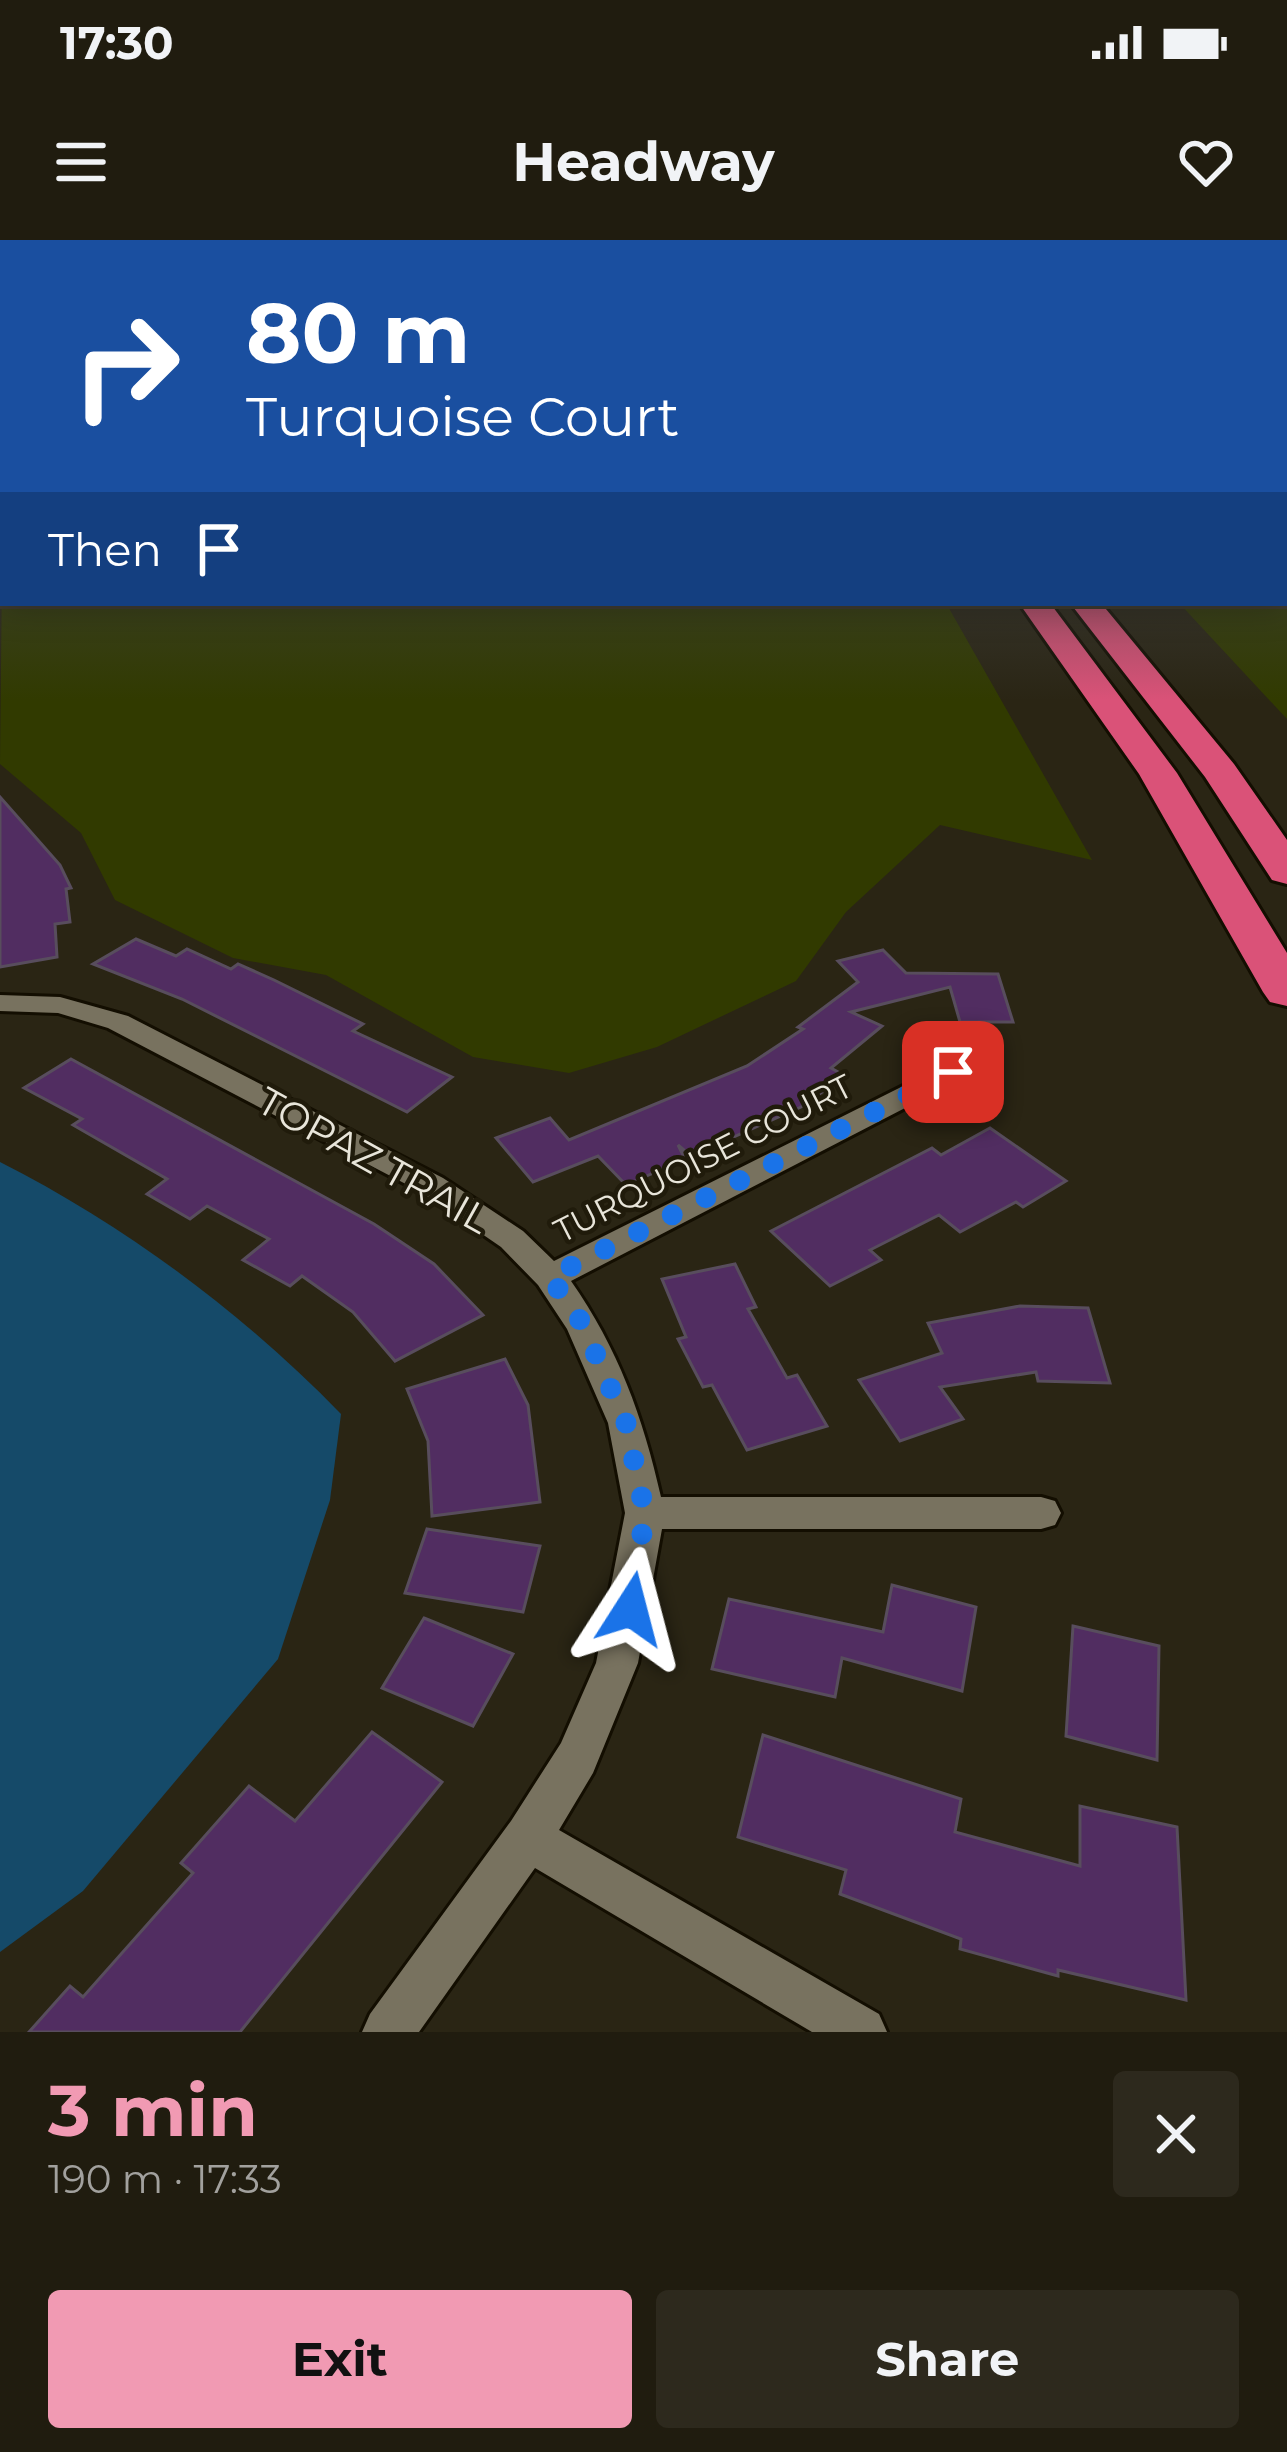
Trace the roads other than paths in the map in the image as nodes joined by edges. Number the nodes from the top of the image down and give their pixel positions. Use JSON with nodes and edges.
{"nodes":[{"id":1,"x":1036,"y":606,"type":"edge"},
{"id":2,"x":1087,"y":606,"type":"edge"},
{"id":3,"x":1287,"y":871,"type":"edge"},
{"id":4,"x":1287,"y":992,"type":"edge"},
{"id":5,"x":0,"y":1003,"type":"edge"},
{"id":6,"x":953,"y":1072,"type":"dead end"},
{"id":7,"x":550,"y":1277,"type":"junction"},
{"id":8,"x":645,"y":1513,"type":"junction"},
{"id":9,"x":1041,"y":1513,"type":"dead end"},
{"id":10,"x":528,"y":1838,"type":"junction"},
{"id":11,"x":388,"y":2032,"type":"edge"},
{"id":12,"x":861,"y":2032,"type":"edge"}],
"edges":[{"from":1,"to":4,"type":"highway"},
{"from":2,"to":3,"type":"highway"},
{"from":5,"to":7,"type":"street","name":"TOPAZ TRAIL"},
{"from":6,"to":7,"type":"street","name":"TURQUOISE COURT"},
{"from":7,"to":8,"type":"street","name":"TOPAZ TRAIL"},
{"from":8,"to":9,"type":"street"},
{"from":8,"to":10,"type":"street","name":"TOPAZ TRAIL"},
{"from":10,"to":11,"type":"street","name":"TOPAZ TRAIL"},
{"from":10,"to":12,"type":"street"}]}
